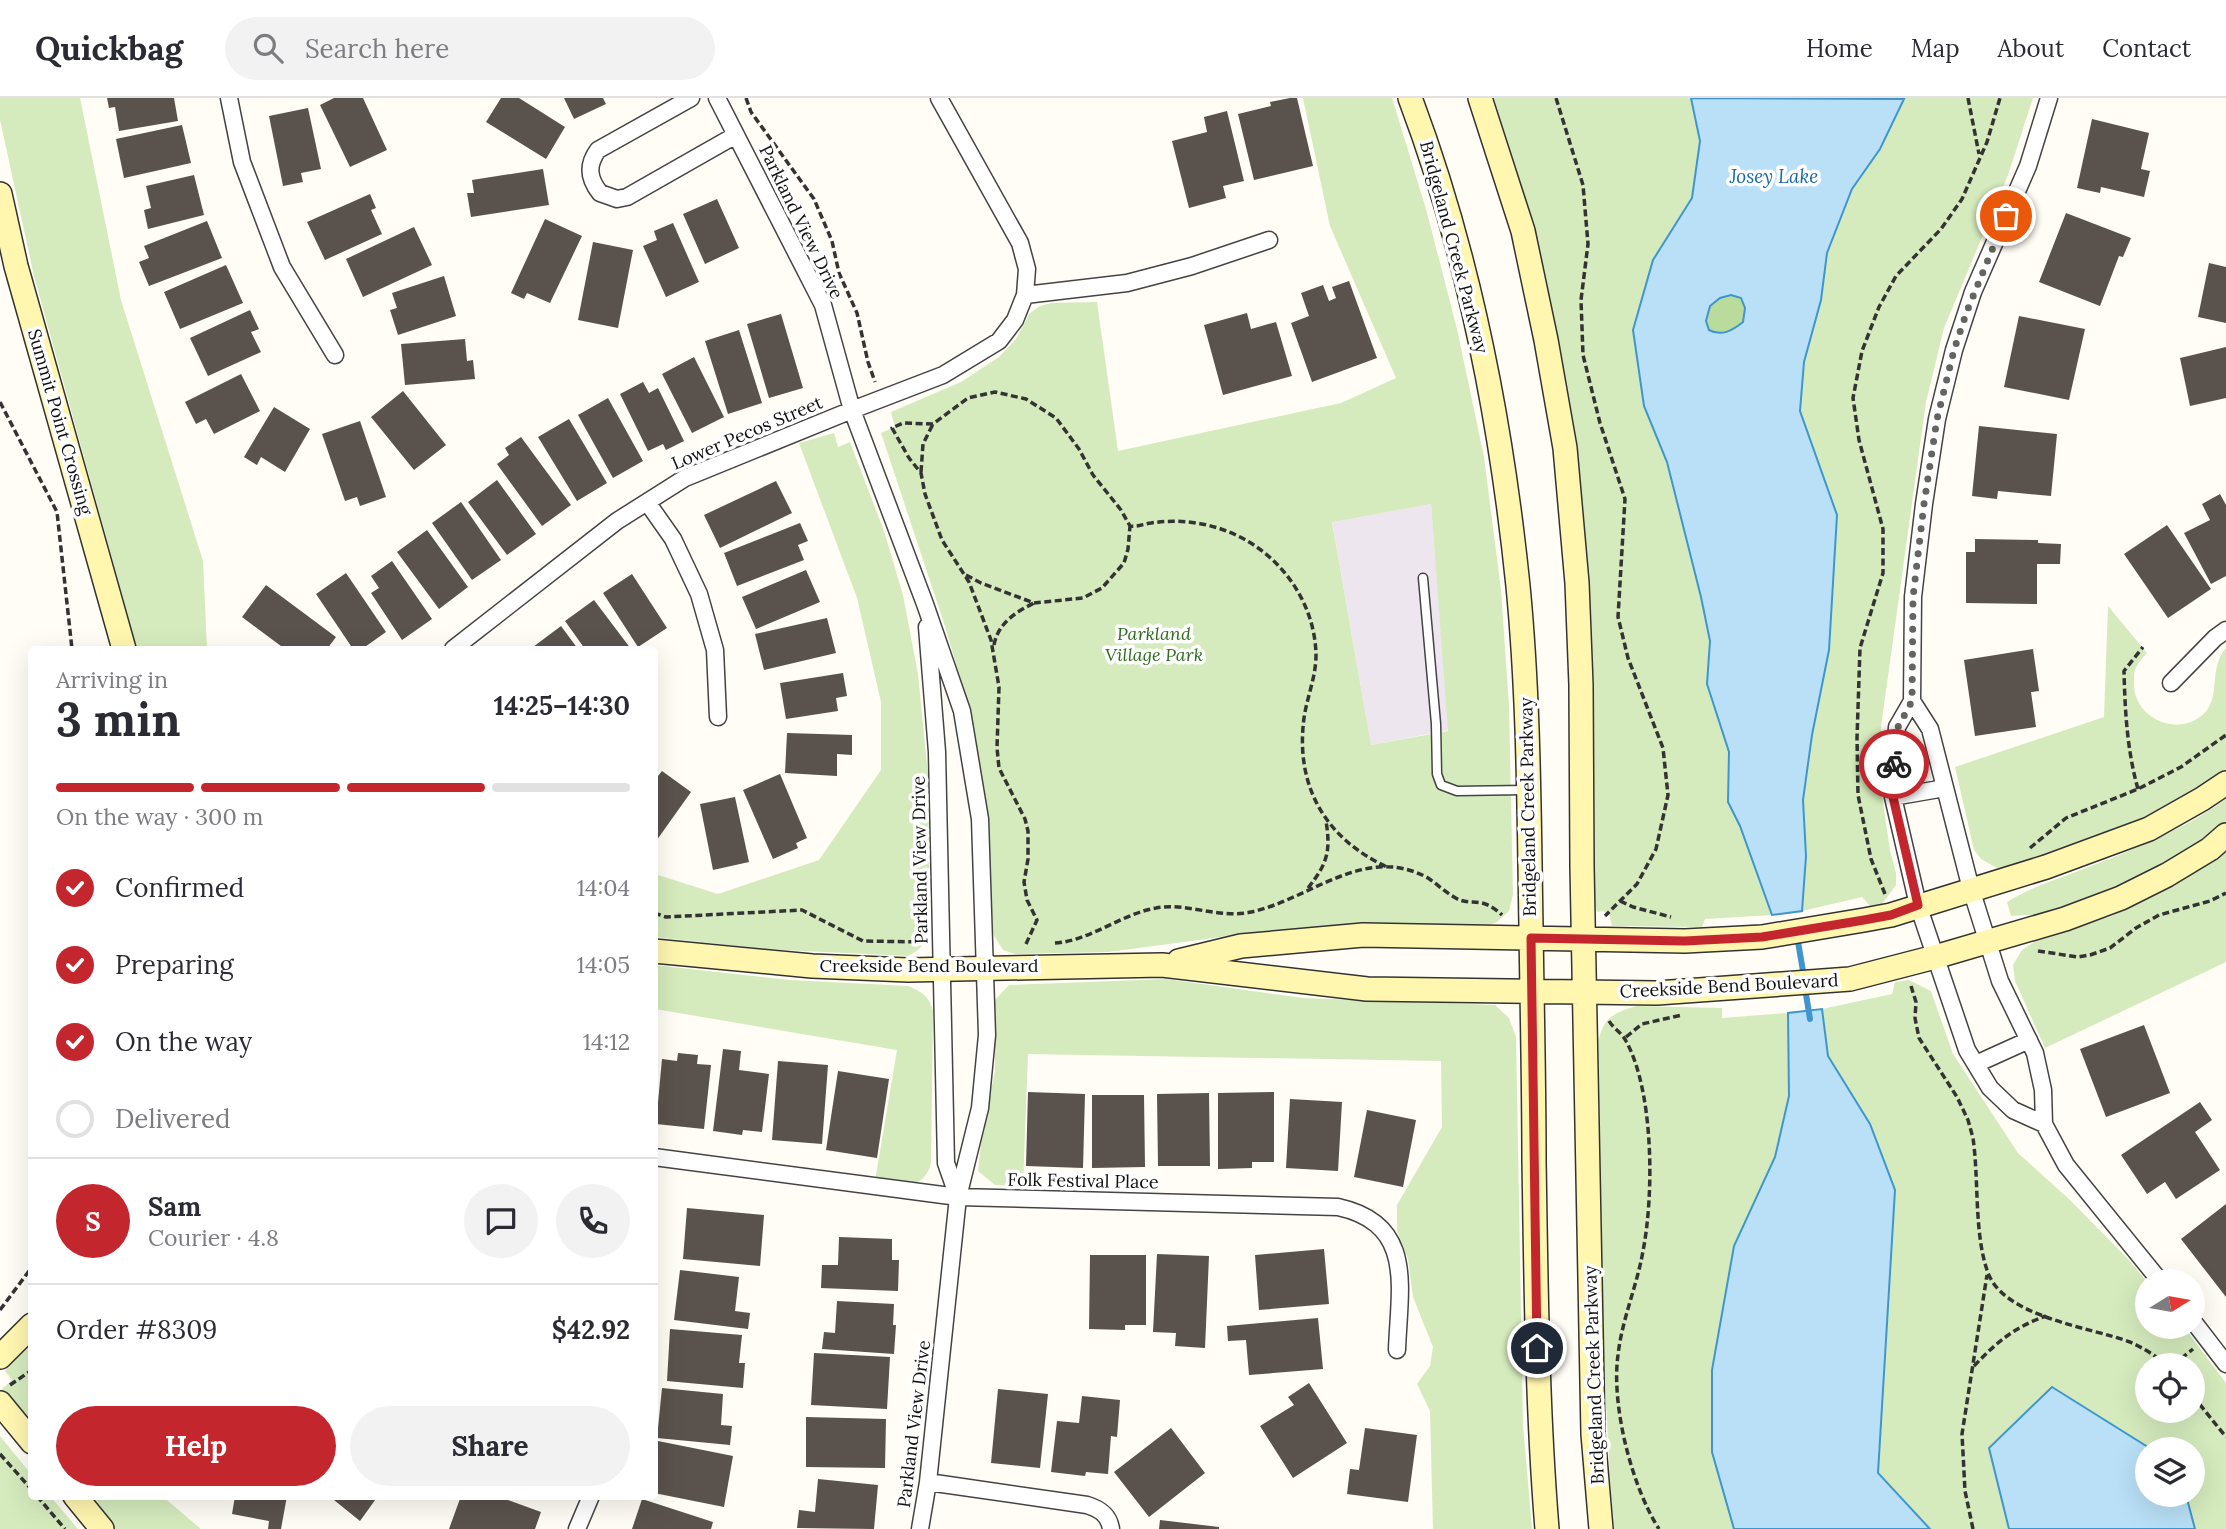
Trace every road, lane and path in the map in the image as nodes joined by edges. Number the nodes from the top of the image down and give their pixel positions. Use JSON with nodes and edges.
{"nodes":[{"id":1,"x":229,"y":98,"type":"edge"},
{"id":2,"x":691,"y":98,"type":"edge"},
{"id":3,"x":717,"y":98,"type":"edge"},
{"id":4,"x":746,"y":98,"type":"edge"},
{"id":5,"x":939,"y":98,"type":"edge"},
{"id":6,"x":1410,"y":98,"type":"edge"},
{"id":7,"x":1480,"y":98,"type":"edge"},
{"id":8,"x":1556,"y":98,"type":"edge"},
{"id":9,"x":1968,"y":98,"type":"edge"},
{"id":10,"x":2000,"y":98,"type":"edge"},
{"id":11,"x":2049,"y":98,"type":"edge"},
{"id":12,"x":737,"y":135,"type":"junction"},
{"id":13,"x":1979,"y":156,"type":"junction"},
{"id":14,"x":0,"y":194,"type":"edge"},
{"id":15,"x":1269,"y":240,"type":"dead end"},
{"id":16,"x":1025,"y":295,"type":"junction"},
{"id":17,"x":335,"y":355,"type":"dead end"},
{"id":18,"x":881,"y":398,"type":"junction"},
{"id":19,"x":0,"y":402,"type":"edge"},
{"id":20,"x":852,"y":410,"type":"junction"},
{"id":21,"x":933,"y":424,"type":"junction"},
{"id":22,"x":892,"y":428,"type":"junction"},
{"id":23,"x":921,"y":473,"type":"junction"},
{"id":24,"x":647,"y":502,"type":"junction"},
{"id":25,"x":1130,"y":526,"type":"junction"},
{"id":26,"x":964,"y":573,"type":"junction"},
{"id":27,"x":1423,"y":578,"type":"dead end"},
{"id":28,"x":1034,"y":603,"type":"junction"},
{"id":29,"x":925,"y":604,"type":"junction"},
{"id":30,"x":2226,"y":630,"type":"edge"},
{"id":31,"x":72,"y":646,"type":"edge"},
{"id":32,"x":123,"y":646,"type":"edge"},
{"id":33,"x":457,"y":646,"type":"edge"},
{"id":34,"x":2143,"y":647,"type":"dead end"},
{"id":35,"x":993,"y":650,"type":"junction"},
{"id":36,"x":2171,"y":683,"type":"dead end"},
{"id":37,"x":1912,"y":701,"type":"junction"},
{"id":38,"x":718,"y":718,"type":"dead end"},
{"id":39,"x":2226,"y":735,"type":"edge"},
{"id":40,"x":2226,"y":783,"type":"edge"},
{"id":41,"x":1945,"y":788,"type":"junction"},
{"id":42,"x":2138,"y":789,"type":"junction"},
{"id":43,"x":1528,"y":790,"type":"junction"},
{"id":44,"x":1893,"y":797,"type":"junction"},
{"id":45,"x":1326,"y":819,"type":"junction"},
{"id":46,"x":2226,"y":835,"type":"edge"},
{"id":47,"x":2026,"y":850,"type":"dead end"},
{"id":48,"x":1388,"y":868,"type":"junction"},
{"id":49,"x":1971,"y":889,"type":"junction"},
{"id":50,"x":1306,"y":890,"type":"junction"},
{"id":51,"x":2226,"y":893,"type":"edge"},
{"id":52,"x":1886,"y":897,"type":"dead end"},
{"id":53,"x":1620,"y":901,"type":"junction"},
{"id":54,"x":1918,"y":905,"type":"junction"},
{"id":55,"x":658,"y":915,"type":"edge"},
{"id":56,"x":1503,"y":916,"type":"dead end"},
{"id":57,"x":1682,"y":920,"type":"dead end"},
{"id":58,"x":1531,"y":938,"type":"junction"},
{"id":59,"x":1594,"y":939,"type":"junction"},
{"id":60,"x":1986,"y":942,"type":"junction"},
{"id":61,"x":941,"y":943,"type":"junction"},
{"id":62,"x":984,"y":943,"type":"junction"},
{"id":63,"x":1046,"y":943,"type":"dead end"},
{"id":64,"x":1026,"y":944,"type":"junction"},
{"id":65,"x":1032,"y":944,"type":"dead end"},
{"id":66,"x":658,"y":951,"type":"edge"},
{"id":67,"x":2031,"y":951,"type":"dead end"},
{"id":68,"x":1935,"y":957,"type":"junction"},
{"id":69,"x":1162,"y":965,"type":"junction"},
{"id":70,"x":985,"y":968,"type":"junction"},
{"id":71,"x":942,"y":969,"type":"junction"},
{"id":72,"x":1911,"y":986,"type":"dead end"},
{"id":73,"x":1532,"y":989,"type":"junction"},
{"id":74,"x":1584,"y":992,"type":"junction"},
{"id":75,"x":1608,"y":992,"type":"junction"},
{"id":76,"x":1686,"y":1015,"type":"dead end"},
{"id":77,"x":1625,"y":1038,"type":"junction"},
{"id":78,"x":2029,"y":1040,"type":"junction"},
{"id":79,"x":1976,"y":1065,"type":"junction"},
{"id":80,"x":2044,"y":1124,"type":"junction"},
{"id":81,"x":658,"y":1158,"type":"edge"},
{"id":82,"x":958,"y":1197,"type":"junction"},
{"id":83,"x":2150,"y":1269,"type":"edge"},
{"id":84,"x":28,"y":1272,"type":"edge"},
{"id":85,"x":1987,"y":1274,"type":"junction"},
{"id":86,"x":0,"y":1310,"type":"edge"},
{"id":87,"x":2046,"y":1316,"type":"junction"},
{"id":88,"x":28,"y":1329,"type":"edge"},
{"id":89,"x":2206,"y":1338,"type":"joint"},
{"id":90,"x":1397,"y":1350,"type":"dead end"},
{"id":91,"x":2152,"y":1353,"type":"edge"},
{"id":92,"x":2188,"y":1353,"type":"edge"},
{"id":93,"x":0,"y":1357,"type":"edge"},
{"id":94,"x":2226,"y":1364,"type":"edge"},
{"id":95,"x":1972,"y":1368,"type":"junction"},
{"id":96,"x":28,"y":1373,"type":"edge"},
{"id":97,"x":0,"y":1392,"type":"edge"},
{"id":98,"x":0,"y":1404,"type":"edge"},
{"id":99,"x":2205,"y":1411,"type":"edge"},
{"id":100,"x":28,"y":1437,"type":"edge"},
{"id":101,"x":2226,"y":1437,"type":"edge"},
{"id":102,"x":0,"y":1454,"type":"edge"},
{"id":103,"x":928,"y":1482,"type":"junction"},
{"id":104,"x":28,"y":1486,"type":"edge"},
{"id":105,"x":40,"y":1500,"type":"edge"},
{"id":106,"x":78,"y":1500,"type":"edge"},
{"id":107,"x":589,"y":1500,"type":"edge"},
{"id":108,"x":65,"y":1529,"type":"edge"},
{"id":109,"x":102,"y":1529,"type":"edge"},
{"id":110,"x":577,"y":1529,"type":"edge"},
{"id":111,"x":920,"y":1529,"type":"edge"},
{"id":112,"x":1111,"y":1529,"type":"edge"},
{"id":113,"x":1547,"y":1529,"type":"edge"},
{"id":114,"x":1601,"y":1529,"type":"edge"},
{"id":115,"x":1660,"y":1529,"type":"edge"},
{"id":116,"x":1973,"y":1529,"type":"edge"}],
"edges":[{"from":1,"to":17,"type":"street"},
{"from":2,"to":12,"type":"street"},
{"from":3,"to":12,"type":"street","name":"Parkland View Drive"},
{"from":4,"to":18,"type":"path"},
{"from":5,"to":16,"type":"street"},
{"from":6,"to":43,"type":"street","name":"Bridgeland Creek Parkway"},
{"from":7,"to":59,"type":"street","name":"Bridgeland Creek Parkway"},
{"from":8,"to":53,"type":"path"},
{"from":9,"to":13,"type":"path"},
{"from":10,"to":13,"type":"path"},
{"from":11,"to":37,"type":"street"},
{"from":12,"to":20,"type":"street","name":"Parkland View Drive"},
{"from":13,"to":52,"type":"path"},
{"from":14,"to":32,"type":"street","name":"Summit Point Crossing"},
{"from":15,"to":16,"type":"street"},
{"from":16,"to":18,"type":"street","name":"Lower Pecos Street"},
{"from":18,"to":20,"type":"street","name":"Lower Pecos Street"},
{"from":18,"to":22,"type":"path"},
{"from":19,"to":31,"type":"path"},
{"from":20,"to":24,"type":"street","name":"Lower Pecos Street"},
{"from":20,"to":29,"type":"street","name":"Parkland View Drive"},
{"from":21,"to":22,"type":"path"},
{"from":21,"to":23,"type":"path"},
{"from":21,"to":25,"type":"path"},
{"from":22,"to":23,"type":"path"},
{"from":23,"to":26,"type":"path"},
{"from":24,"to":33,"type":"street","name":"Lower Pecos Street"},
{"from":24,"to":38,"type":"street"},
{"from":25,"to":28,"type":"path"},
{"from":25,"to":45,"type":"path"},
{"from":26,"to":28,"type":"path"},
{"from":26,"to":35,"type":"path"},
{"from":27,"to":43,"type":"lane"},
{"from":28,"to":35,"type":"path"},
{"from":29,"to":61,"type":"street","name":"Parkland View Drive"},
{"from":29,"to":62,"type":"street","name":"Parkland View Drive"},
{"from":30,"to":36,"type":"street"},
{"from":34,"to":42,"type":"path"},
{"from":35,"to":64,"type":"path"},
{"from":37,"to":41,"type":"street"},
{"from":37,"to":44,"type":"street"},
{"from":39,"to":42,"type":"path"},
{"from":40,"to":49,"type":"street","name":"Creekside Bend Boulevard"},
{"from":41,"to":44,"type":"street"},
{"from":41,"to":49,"type":"street"},
{"from":42,"to":47,"type":"path"},
{"from":43,"to":58,"type":"street","name":"Bridgeland Creek Parkway"},
{"from":44,"to":54,"type":"street"},
{"from":45,"to":48,"type":"path"},
{"from":45,"to":50,"type":"path"},
{"from":46,"to":60,"type":"street","name":"Creekside Bend Boulevard"},
{"from":48,"to":50,"type":"path"},
{"from":48,"to":56,"type":"path"},
{"from":49,"to":54,"type":"street","name":"Creekside Bend Boulevard"},
{"from":49,"to":60,"type":"street"},
{"from":50,"to":63,"type":"path"},
{"from":51,"to":67,"type":"path"},
{"from":53,"to":57,"type":"path"},
{"from":53,"to":59,"type":"path"},
{"from":54,"to":59,"type":"street","name":"Creekside Bend Boulevard"},
{"from":54,"to":68,"type":"street"},
{"from":55,"to":61,"type":"path"},
{"from":58,"to":59,"type":"street","name":"Creekside Bend Boulevard"},
{"from":58,"to":69,"type":"street","name":"Creekside Bend Boulevard"},
{"from":58,"to":73,"type":"street","name":"Bridgeland Creek Parkway"},
{"from":59,"to":74,"type":"street","name":"Bridgeland Creek Parkway"},
{"from":60,"to":68,"type":"street","name":"Creekside Bend Boulevard"},
{"from":60,"to":78,"type":"street"},
{"from":61,"to":71,"type":"street","name":"Parkland View Drive"},
{"from":62,"to":64,"type":"path"},
{"from":62,"to":70,"type":"street","name":"Parkland View Drive"},
{"from":64,"to":65,"type":"path"},
{"from":66,"to":71,"type":"street","name":"Creekside Bend Boulevard"},
{"from":68,"to":75,"type":"street","name":"Creekside Bend Boulevard"},
{"from":68,"to":79,"type":"street"},
{"from":69,"to":70,"type":"street","name":"Creekside Bend Boulevard"},
{"from":69,"to":73,"type":"street","name":"Creekside Bend Boulevard"},
{"from":70,"to":71,"type":"street","name":"Creekside Bend Boulevard"},
{"from":70,"to":82,"type":"street","name":"Parkland View Drive"},
{"from":71,"to":82,"type":"street","name":"Parkland View Drive"},
{"from":72,"to":85,"type":"path"},
{"from":73,"to":74,"type":"street","name":"Creekside Bend Boulevard"},
{"from":73,"to":113,"type":"street","name":"Bridgeland Creek Parkway"},
{"from":74,"to":75,"type":"street","name":"Creekside Bend Boulevard"},
{"from":74,"to":114,"type":"street","name":"Bridgeland Creek Parkway"},
{"from":75,"to":77,"type":"path"},
{"from":76,"to":77,"type":"path"},
{"from":77,"to":115,"type":"path"},
{"from":78,"to":79,"type":"street"},
{"from":78,"to":80,"type":"street"},
{"from":79,"to":80,"type":"street"},
{"from":80,"to":83,"type":"street"},
{"from":81,"to":82,"type":"street","name":"Folk Festival Place"},
{"from":82,"to":90,"type":"street","name":"Folk Festival Place"},
{"from":82,"to":103,"type":"street","name":"Parkland View Drive"},
{"from":84,"to":86,"type":"path"},
{"from":85,"to":87,"type":"path"},
{"from":85,"to":95,"type":"path"},
{"from":87,"to":91,"type":"path"},
{"from":87,"to":95,"type":"path"},
{"from":88,"to":93,"type":"street"},
{"from":89,"to":92,"type":"path"},
{"from":89,"to":94,"type":"street"},
{"from":95,"to":116,"type":"path"},
{"from":96,"to":97,"type":"path"},
{"from":98,"to":100,"type":"street"},
{"from":99,"to":101,"type":"path"},
{"from":102,"to":104,"type":"path"},
{"from":103,"to":111,"type":"street","name":"Parkland View Drive"},
{"from":103,"to":112,"type":"street"},
{"from":105,"to":108,"type":"path"},
{"from":106,"to":109,"type":"street"},
{"from":107,"to":110,"type":"street"}]}
